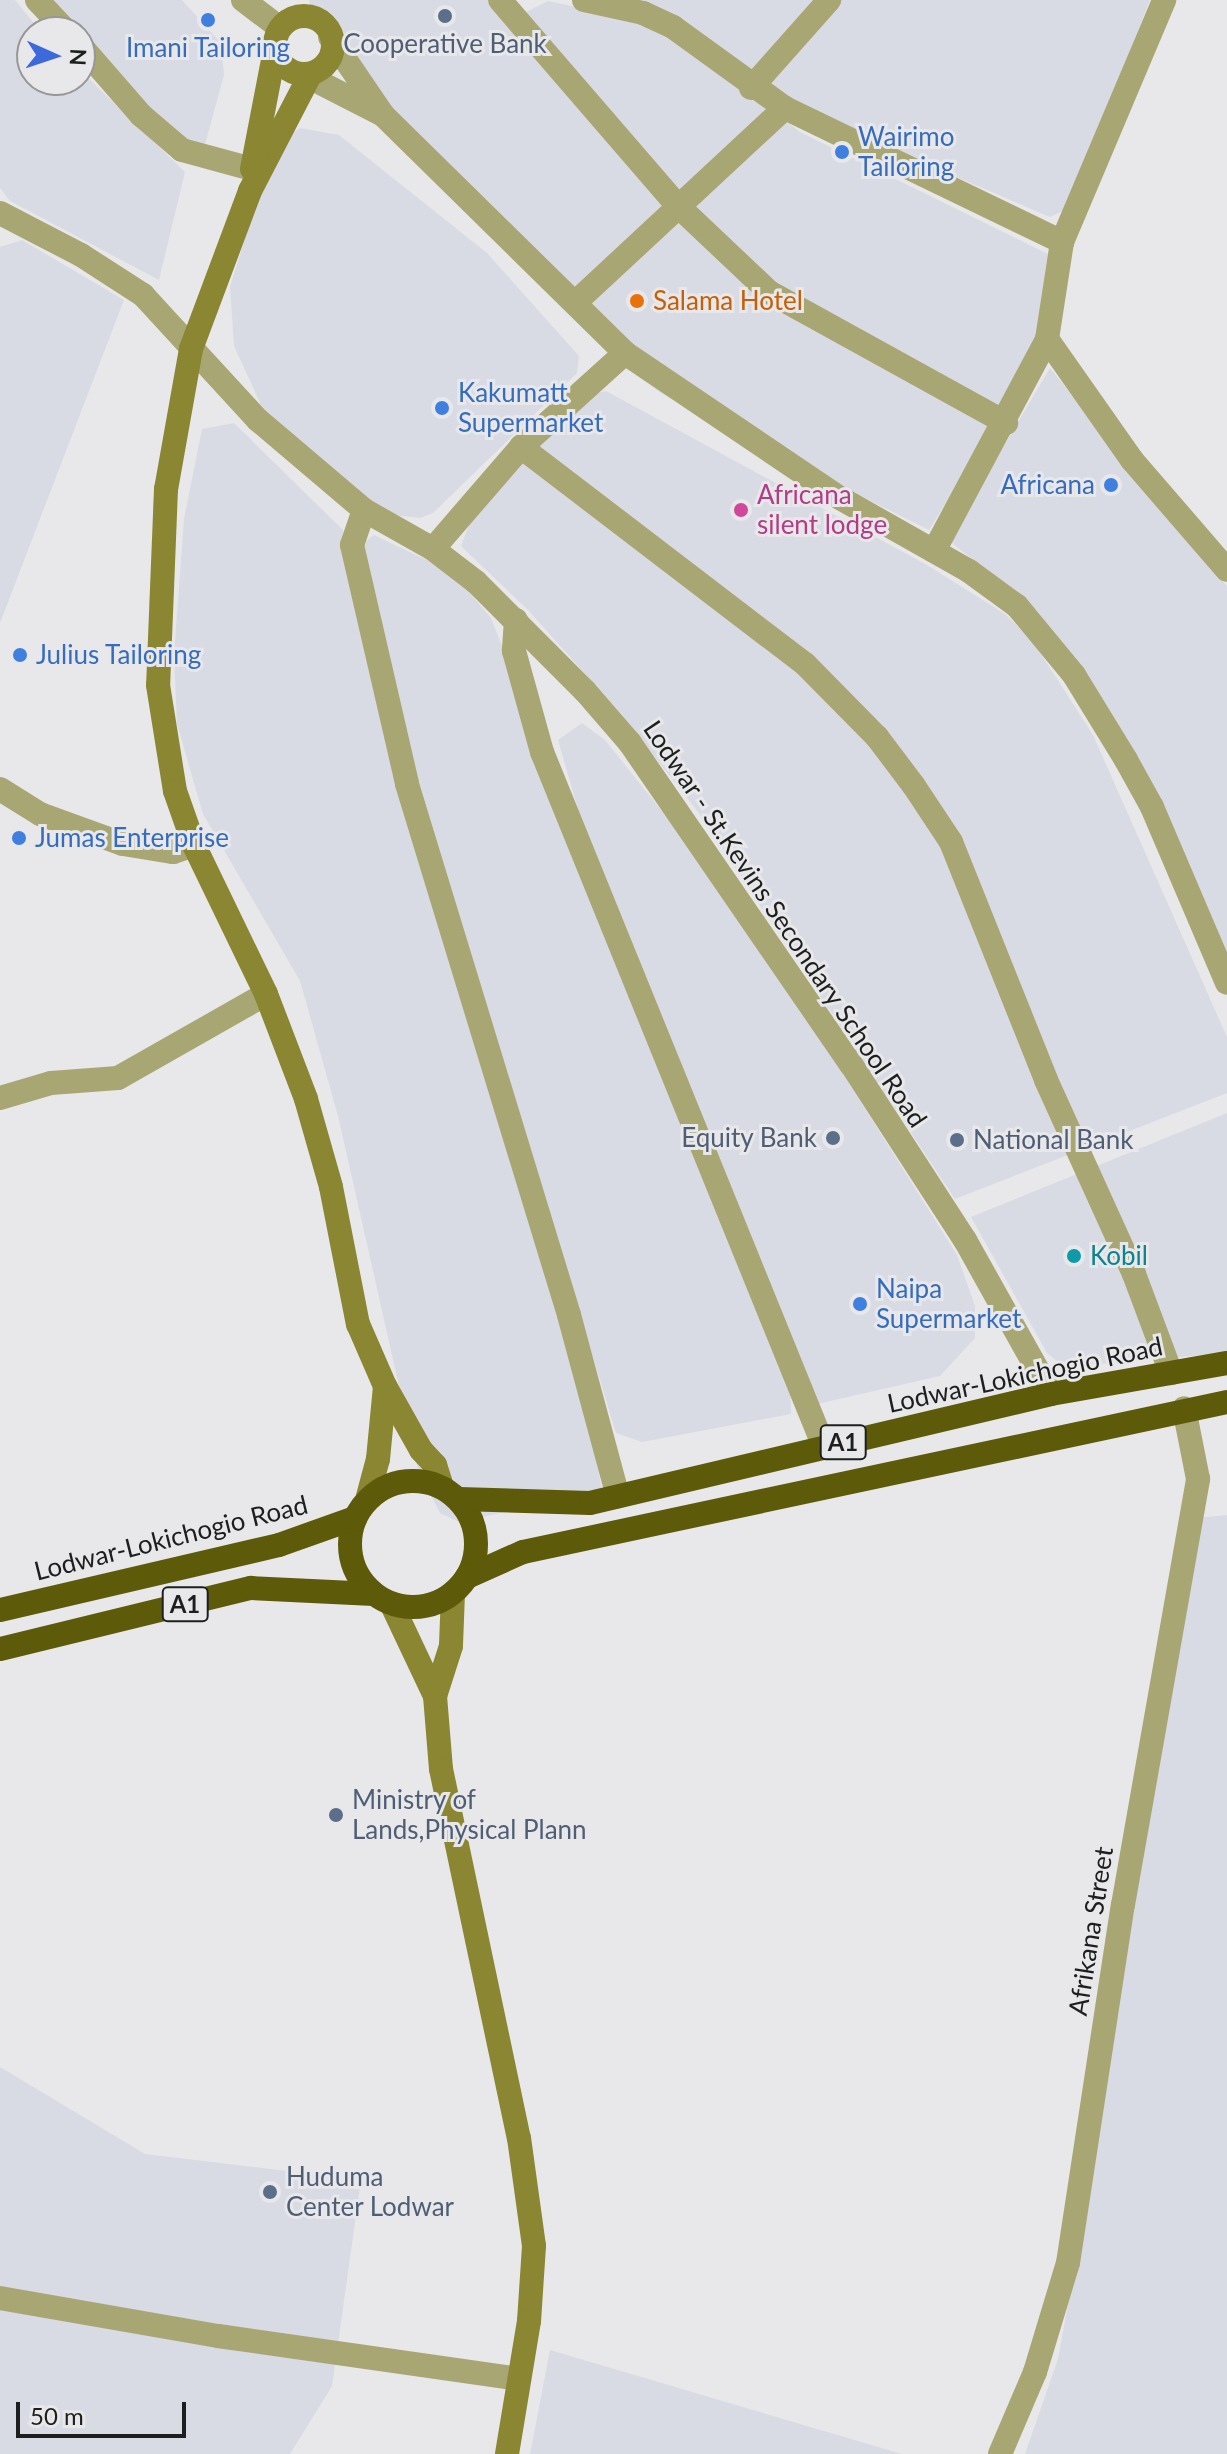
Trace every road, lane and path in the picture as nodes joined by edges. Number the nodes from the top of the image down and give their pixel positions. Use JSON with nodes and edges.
{"nodes":[{"id":1,"x":37,"y":0,"type":"edge"},
{"id":2,"x":243,"y":0,"type":"edge"},
{"id":3,"x":321,"y":0,"type":"edge"},
{"id":4,"x":500,"y":0,"type":"edge"},
{"id":5,"x":584,"y":0,"type":"edge"},
{"id":6,"x":829,"y":0,"type":"edge"},
{"id":7,"x":1164,"y":0,"type":"edge"},
{"id":8,"x":52,"y":16,"type":"edge"},
{"id":9,"x":284,"y":24,"type":"edge"},
{"id":10,"x":328,"y":32,"type":"junction"},
{"id":11,"x":96,"y":63,"type":"edge"},
{"id":12,"x":309,"y":77,"type":"junction"},
{"id":13,"x":751,"y":88,"type":"junction"},
{"id":14,"x":785,"y":108,"type":"junction"},
{"id":15,"x":383,"y":115,"type":"junction"},
{"id":16,"x":251,"y":180,"type":"junction"},
{"id":17,"x":677,"y":205,"type":"junction"},
{"id":18,"x":0,"y":215,"type":"edge"},
{"id":19,"x":1062,"y":242,"type":"junction"},
{"id":20,"x":577,"y":301,"type":"junction"},
{"id":21,"x":1047,"y":339,"type":"junction"},
{"id":22,"x":191,"y":349,"type":"junction"},
{"id":23,"x":625,"y":353,"type":"junction"},
{"id":24,"x":1006,"y":423,"type":"junction"},
{"id":25,"x":521,"y":447,"type":"junction"},
{"id":26,"x":364,"y":510,"type":"junction"},
{"id":27,"x":433,"y":549,"type":"junction"},
{"id":28,"x":934,"y":551,"type":"junction"},
{"id":29,"x":1227,"y":570,"type":"edge"},
{"id":30,"x":516,"y":620,"type":"junction"},
{"id":31,"x":0,"y":789,"type":"edge"},
{"id":32,"x":194,"y":845,"type":"junction"},
{"id":33,"x":1227,"y":983,"type":"edge"},
{"id":34,"x":266,"y":994,"type":"junction"},
{"id":35,"x":0,"y":1098,"type":"edge"},
{"id":36,"x":1227,"y":1363,"type":"edge"},
{"id":37,"x":1171,"y":1373,"type":"junction"},
{"id":38,"x":385,"y":1386,"type":"junction"},
{"id":39,"x":1051,"y":1394,"type":"junction"},
{"id":40,"x":1227,"y":1402,"type":"edge"},
{"id":41,"x":1184,"y":1408,"type":"junction"},
{"id":42,"x":824,"y":1447,"type":"junction"},
{"id":43,"x":450,"y":1493,"type":"junction"},
{"id":44,"x":618,"y":1496,"type":"junction"},
{"id":45,"x":361,"y":1509,"type":"junction"},
{"id":46,"x":460,"y":1585,"type":"junction"},
{"id":47,"x":383,"y":1599,"type":"junction"},
{"id":48,"x":0,"y":1610,"type":"edge"},
{"id":49,"x":0,"y":1649,"type":"edge"},
{"id":50,"x":435,"y":1696,"type":"junction"},
{"id":51,"x":0,"y":2298,"type":"edge"},
{"id":52,"x":519,"y":2379,"type":"junction"},
{"id":53,"x":507,"y":2454,"type":"edge"},
{"id":54,"x":1000,"y":2454,"type":"edge"}],
"edges":[{"from":1,"to":8,"type":"street"},
{"from":2,"to":9,"type":"street"},
{"from":3,"to":10,"type":"main road"},
{"from":4,"to":17,"type":"street"},
{"from":5,"to":13,"type":"street"},
{"from":6,"to":13,"type":"street"},
{"from":7,"to":19,"type":"street"},
{"from":9,"to":10,"type":"main road"},
{"from":9,"to":12,"type":"main road"},
{"from":9,"to":16,"type":"main road"},
{"from":10,"to":12,"type":"main road"},
{"from":10,"to":15,"type":"street"},
{"from":11,"to":16,"type":"street"},
{"from":12,"to":15,"type":"street"},
{"from":12,"to":16,"type":"main road"},
{"from":13,"to":14,"type":"street"},
{"from":14,"to":17,"type":"street"},
{"from":14,"to":19,"type":"street"},
{"from":15,"to":20,"type":"street"},
{"from":16,"to":22,"type":"main road"},
{"from":17,"to":20,"type":"street"},
{"from":17,"to":24,"type":"street"},
{"from":18,"to":22,"type":"street","name":"Lodwar - St.Kevins Secondary School Road"},
{"from":19,"to":21,"type":"street"},
{"from":20,"to":23,"type":"street"},
{"from":21,"to":24,"type":"street"},
{"from":21,"to":29,"type":"street"},
{"from":22,"to":26,"type":"street","name":"Lodwar - St.Kevins Secondary School Road"},
{"from":22,"to":32,"type":"main road"},
{"from":23,"to":25,"type":"street"},
{"from":23,"to":28,"type":"street"},
{"from":24,"to":28,"type":"street"},
{"from":25,"to":27,"type":"street"},
{"from":25,"to":37,"type":"street"},
{"from":26,"to":27,"type":"street","name":"Lodwar - St.Kevins Secondary School Road"},
{"from":26,"to":44,"type":"street"},
{"from":27,"to":30,"type":"street","name":"Lodwar - St.Kevins Secondary School Road"},
{"from":28,"to":33,"type":"street"},
{"from":30,"to":39,"type":"street","name":"Lodwar - St.Kevins Secondary School Road"},
{"from":30,"to":42,"type":"street"},
{"from":31,"to":32,"type":"street"},
{"from":32,"to":34,"type":"main road"},
{"from":34,"to":35,"type":"street"},
{"from":34,"to":38,"type":"main road"},
{"from":36,"to":37,"type":"highway","name":"Lodwar-Lokichogio Road","number":"A1"},
{"from":37,"to":39,"type":"highway","name":"Lodwar-Lokichogio Road","number":"A1"},
{"from":38,"to":43,"type":"main road"},
{"from":38,"to":45,"type":"main road"},
{"from":39,"to":42,"type":"highway","name":"Lodwar-Lokichogio Road","number":"A1"},
{"from":40,"to":41,"type":"highway","number":"A1"},
{"from":41,"to":46,"type":"highway","number":"A1"},
{"from":41,"to":54,"type":"street","name":"Afrikana Street"},
{"from":42,"to":44,"type":"highway","name":"Lodwar-Lokichogio Road","number":"A1"},
{"from":43,"to":44,"type":"highway","name":"Lodwar-Lokichogio Road","number":"A1"},
{"from":43,"to":45,"type":"highway","number":"A1"},
{"from":43,"to":46,"type":"highway"},
{"from":45,"to":47,"type":"highway"},
{"from":45,"to":48,"type":"highway","name":"Lodwar-Lokichogio Road","number":"A1"},
{"from":46,"to":47,"type":"highway","number":"A1"},
{"from":46,"to":50,"type":"main road"},
{"from":47,"to":49,"type":"highway","number":"A1"},
{"from":47,"to":50,"type":"main road"},
{"from":50,"to":52,"type":"main road"},
{"from":51,"to":52,"type":"street"},
{"from":52,"to":53,"type":"main road"}]}
